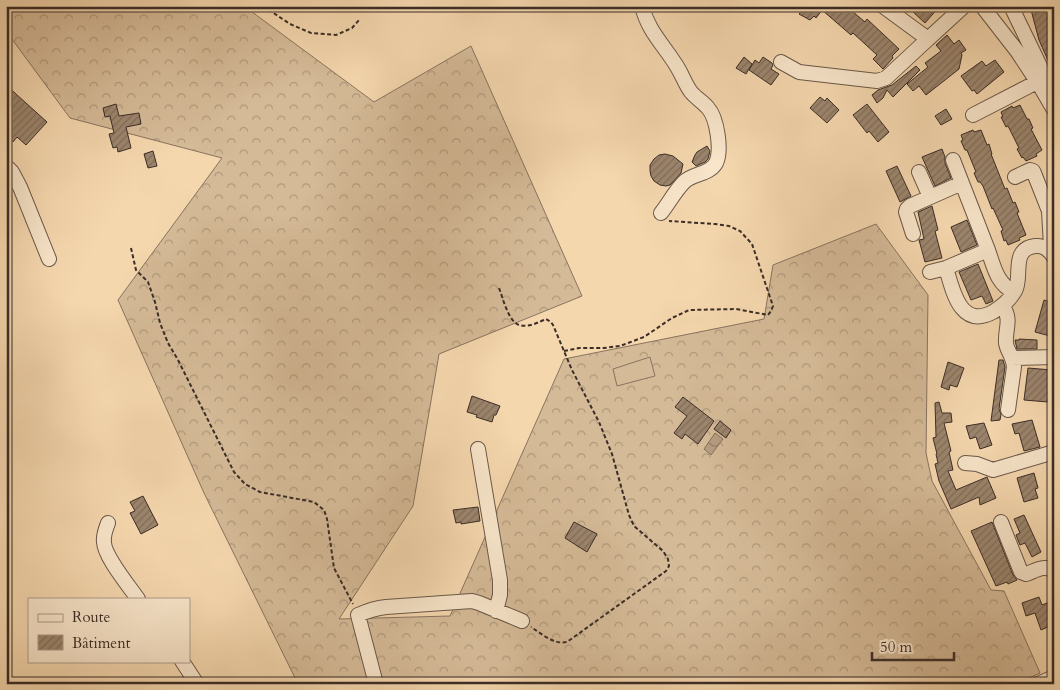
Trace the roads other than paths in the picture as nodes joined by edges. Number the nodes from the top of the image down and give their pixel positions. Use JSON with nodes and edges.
{"nodes":[{"id":1,"x":642,"y":6,"type":"edge"},
{"id":2,"x":883,"y":6,"type":"edge"},
{"id":3,"x":964,"y":6,"type":"edge"},
{"id":4,"x":982,"y":6,"type":"edge"},
{"id":5,"x":1011,"y":6,"type":"edge"},
{"id":6,"x":928,"y":39,"type":"junction"},
{"id":7,"x":782,"y":62,"type":"dead end"},
{"id":8,"x":1038,"y":82,"type":"junction"},
{"id":9,"x":1054,"y":93,"type":"edge"},
{"id":10,"x":1054,"y":110,"type":"edge"},
{"id":11,"x":973,"y":115,"type":"dead end"},
{"id":12,"x":953,"y":160,"type":"dead end"},
{"id":13,"x":6,"y":166,"type":"edge"},
{"id":14,"x":919,"y":172,"type":"dead end"},
{"id":15,"x":1015,"y":177,"type":"dead end"},
{"id":16,"x":962,"y":182,"type":"junction"},
{"id":17,"x":930,"y":197,"type":"junction"},
{"id":18,"x":661,"y":213,"type":"road end"},
{"id":19,"x":913,"y":234,"type":"dead end"},
{"id":20,"x":988,"y":250,"type":"junction"},
{"id":21,"x":1051,"y":253,"type":"edge"},
{"id":22,"x":49,"y":258,"type":"dead end"},
{"id":23,"x":946,"y":268,"type":"junction"},
{"id":24,"x":930,"y":272,"type":"dead end"},
{"id":25,"x":1014,"y":292,"type":"junction"},
{"id":26,"x":1003,"y":306,"type":"junction"},
{"id":27,"x":1054,"y":357,"type":"edge"},
{"id":28,"x":1012,"y":358,"type":"junction"},
{"id":29,"x":1008,"y":410,"type":"dead end"},
{"id":30,"x":478,"y":449,"type":"dead end"},
{"id":31,"x":1054,"y":452,"type":"edge"},
{"id":32,"x":965,"y":463,"type":"dead end"},
{"id":33,"x":1001,"y":522,"type":"dead end"},
{"id":34,"x":108,"y":523,"type":"dead end"},
{"id":35,"x":1054,"y":571,"type":"edge"},
{"id":36,"x":137,"y":598,"type":"edge"},
{"id":37,"x":496,"y":610,"type":"junction"},
{"id":38,"x":522,"y":621,"type":"road end"},
{"id":39,"x":183,"y":662,"type":"edge"},
{"id":40,"x":1054,"y":676,"type":"edge"},
{"id":41,"x":197,"y":684,"type":"edge"},
{"id":42,"x":376,"y":684,"type":"edge"},
{"id":43,"x":1038,"y":684,"type":"edge"}],
"edges":[{"from":1,"to":18,"type":"street"},
{"from":2,"to":6,"type":"street"},
{"from":3,"to":6,"type":"street"},
{"from":4,"to":8,"type":"street"},
{"from":5,"to":9,"type":"street"},
{"from":6,"to":7,"type":"street"},
{"from":8,"to":10,"type":"street"},
{"from":8,"to":11,"type":"street"},
{"from":12,"to":16,"type":"street"},
{"from":13,"to":22,"type":"street"},
{"from":14,"to":17,"type":"street"},
{"from":15,"to":21,"type":"street"},
{"from":16,"to":17,"type":"street"},
{"from":16,"to":20,"type":"street"},
{"from":17,"to":19,"type":"street"},
{"from":20,"to":23,"type":"street"},
{"from":20,"to":25,"type":"street"},
{"from":21,"to":25,"type":"street"},
{"from":23,"to":24,"type":"street"},
{"from":23,"to":26,"type":"street"},
{"from":25,"to":26,"type":"street"},
{"from":26,"to":28,"type":"street"},
{"from":27,"to":28,"type":"street"},
{"from":28,"to":29,"type":"street"},
{"from":30,"to":37,"type":"street"},
{"from":31,"to":32,"type":"street"},
{"from":33,"to":35,"type":"street"},
{"from":34,"to":36,"type":"street"},
{"from":37,"to":38,"type":"street"},
{"from":37,"to":42,"type":"street"},
{"from":39,"to":41,"type":"street"},
{"from":40,"to":43,"type":"street"}]}
